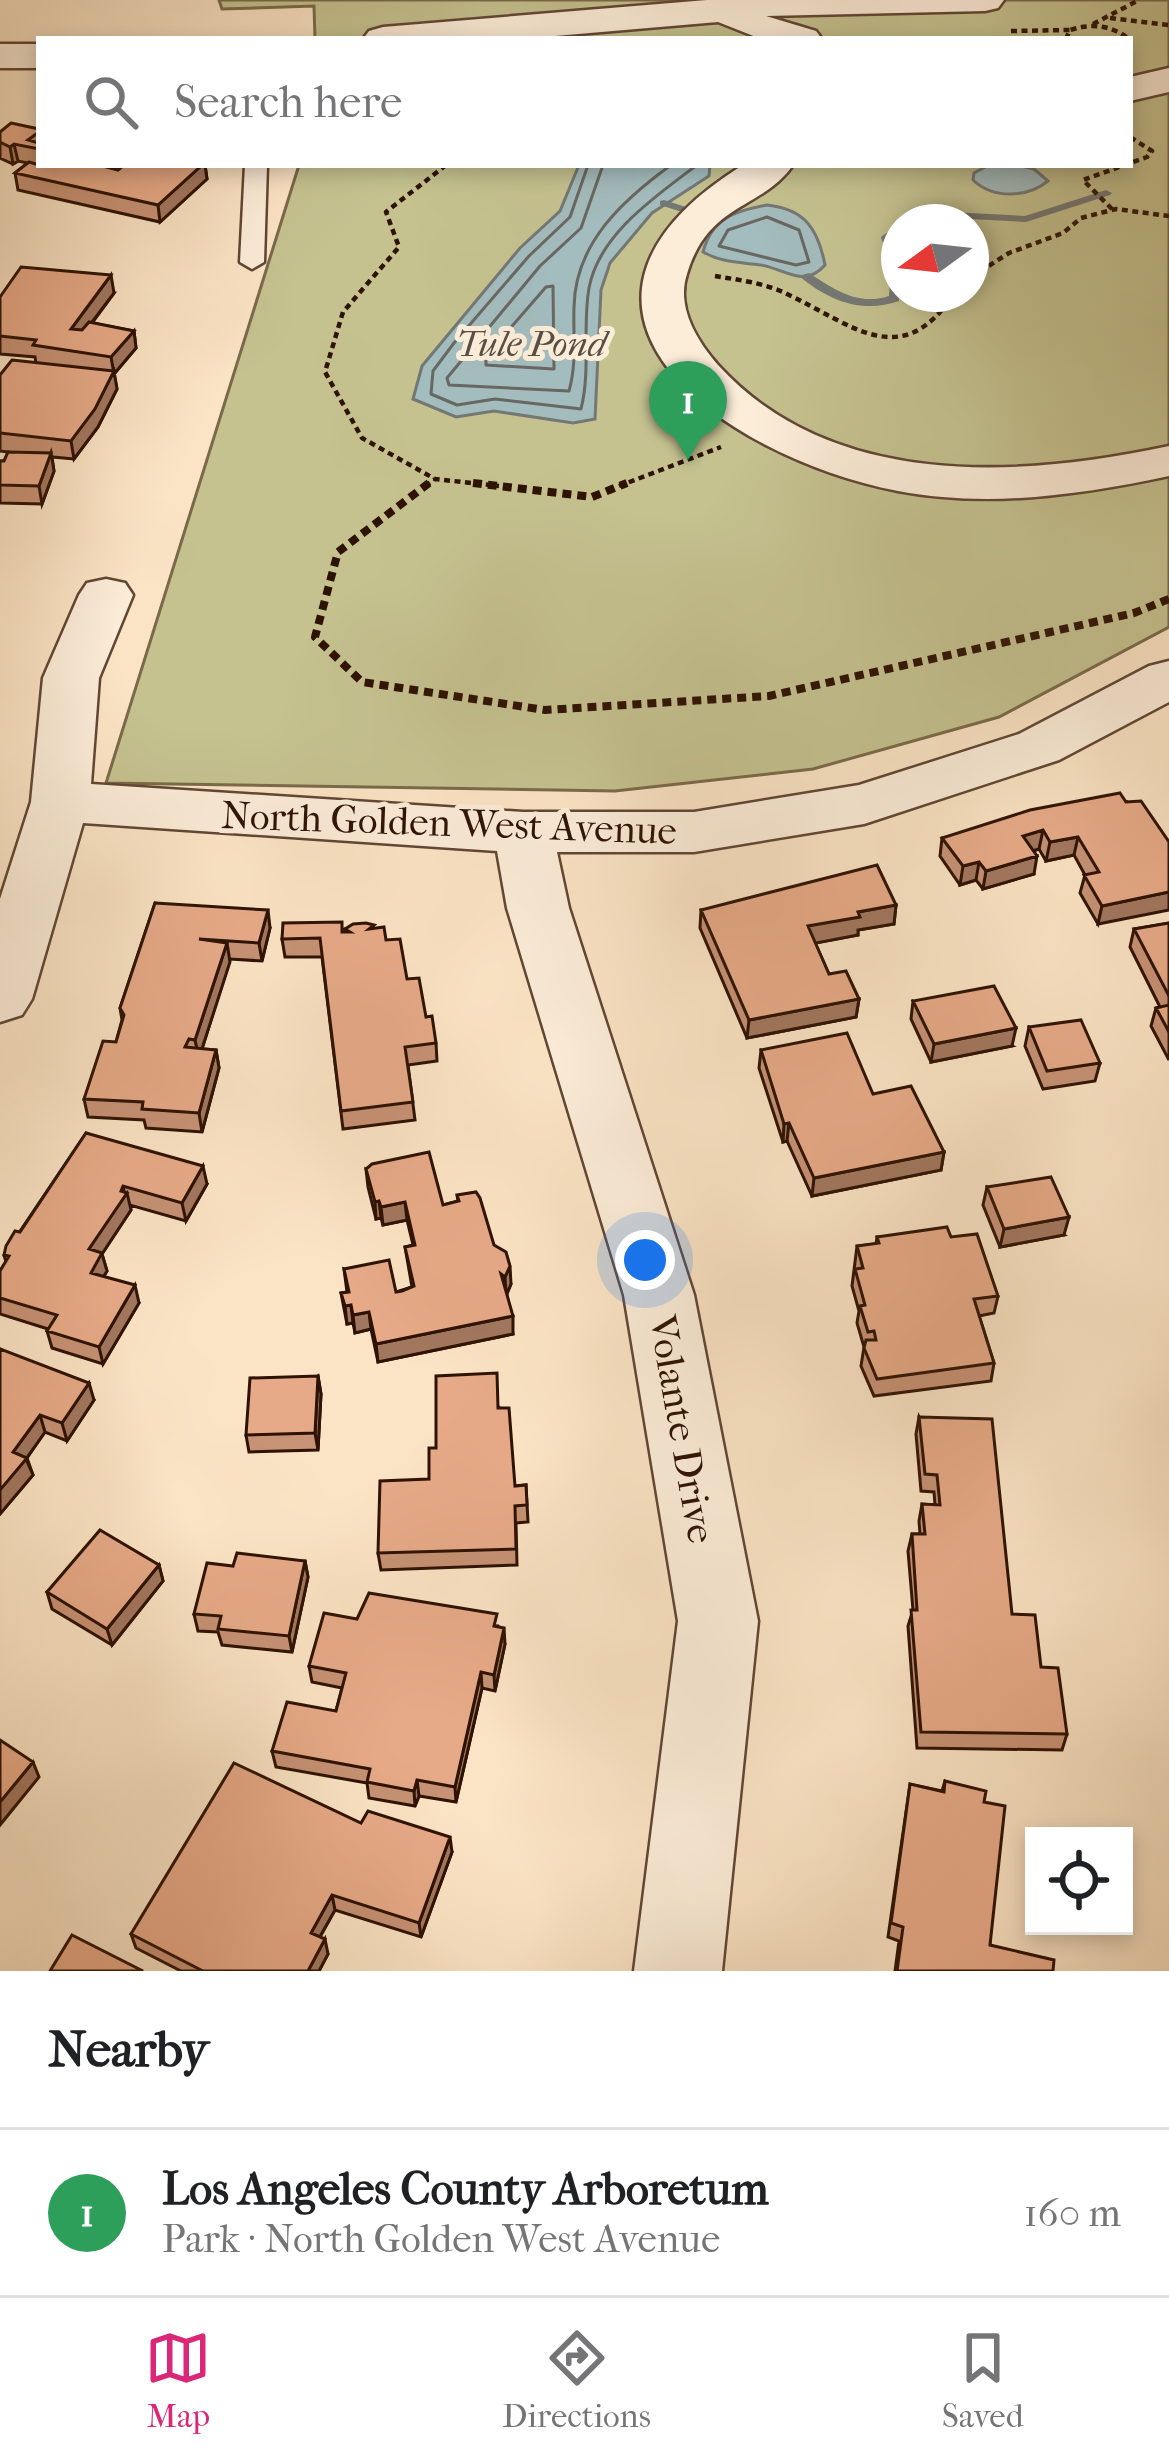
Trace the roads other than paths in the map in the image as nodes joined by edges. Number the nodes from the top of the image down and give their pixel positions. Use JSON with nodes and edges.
{"nodes":[{"id":1,"x":418,"y":0,"type":"edge"},
{"id":2,"x":985,"y":0,"type":"edge"},
{"id":3,"x":713,"y":5,"type":"edge"},
{"id":4,"x":375,"y":36,"type":"edge"},
{"id":5,"x":411,"y":36,"type":"edge"},
{"id":6,"x":791,"y":36,"type":"edge"},
{"id":7,"x":0,"y":56,"type":"edge"},
{"id":8,"x":36,"y":56,"type":"edge"},
{"id":9,"x":1169,"y":80,"type":"edge"},
{"id":10,"x":1133,"y":87,"type":"edge"},
{"id":11,"x":256,"y":168,"type":"edge"},
{"id":12,"x":768,"y":168,"type":"edge"},
{"id":13,"x":252,"y":262,"type":"dead end"},
{"id":14,"x":1169,"y":461,"type":"edge"},
{"id":15,"x":106,"y":595,"type":"dead end"},
{"id":16,"x":1169,"y":679,"type":"edge"},
{"id":17,"x":61,"y":802,"type":"junction"},
{"id":18,"x":523,"y":832,"type":"junction"},
{"id":19,"x":0,"y":1000,"type":"edge"},
{"id":20,"x":679,"y":1971,"type":"edge"}],
"edges":[{"from":1,"to":4,"type":"street"},
{"from":2,"to":3,"type":"street"},
{"from":3,"to":5,"type":"street"},
{"from":3,"to":6,"type":"street"},
{"from":7,"to":8,"type":"street"},
{"from":9,"to":10,"type":"street"},
{"from":11,"to":13,"type":"lane"},
{"from":12,"to":14,"type":"street"},
{"from":15,"to":17,"type":"street"},
{"from":16,"to":18,"type":"street","name":"North Golden West Avenue"},
{"from":17,"to":18,"type":"street","name":"North Golden West Avenue"},
{"from":17,"to":19,"type":"street"},
{"from":18,"to":20,"type":"street","name":"Volante Drive"}]}
